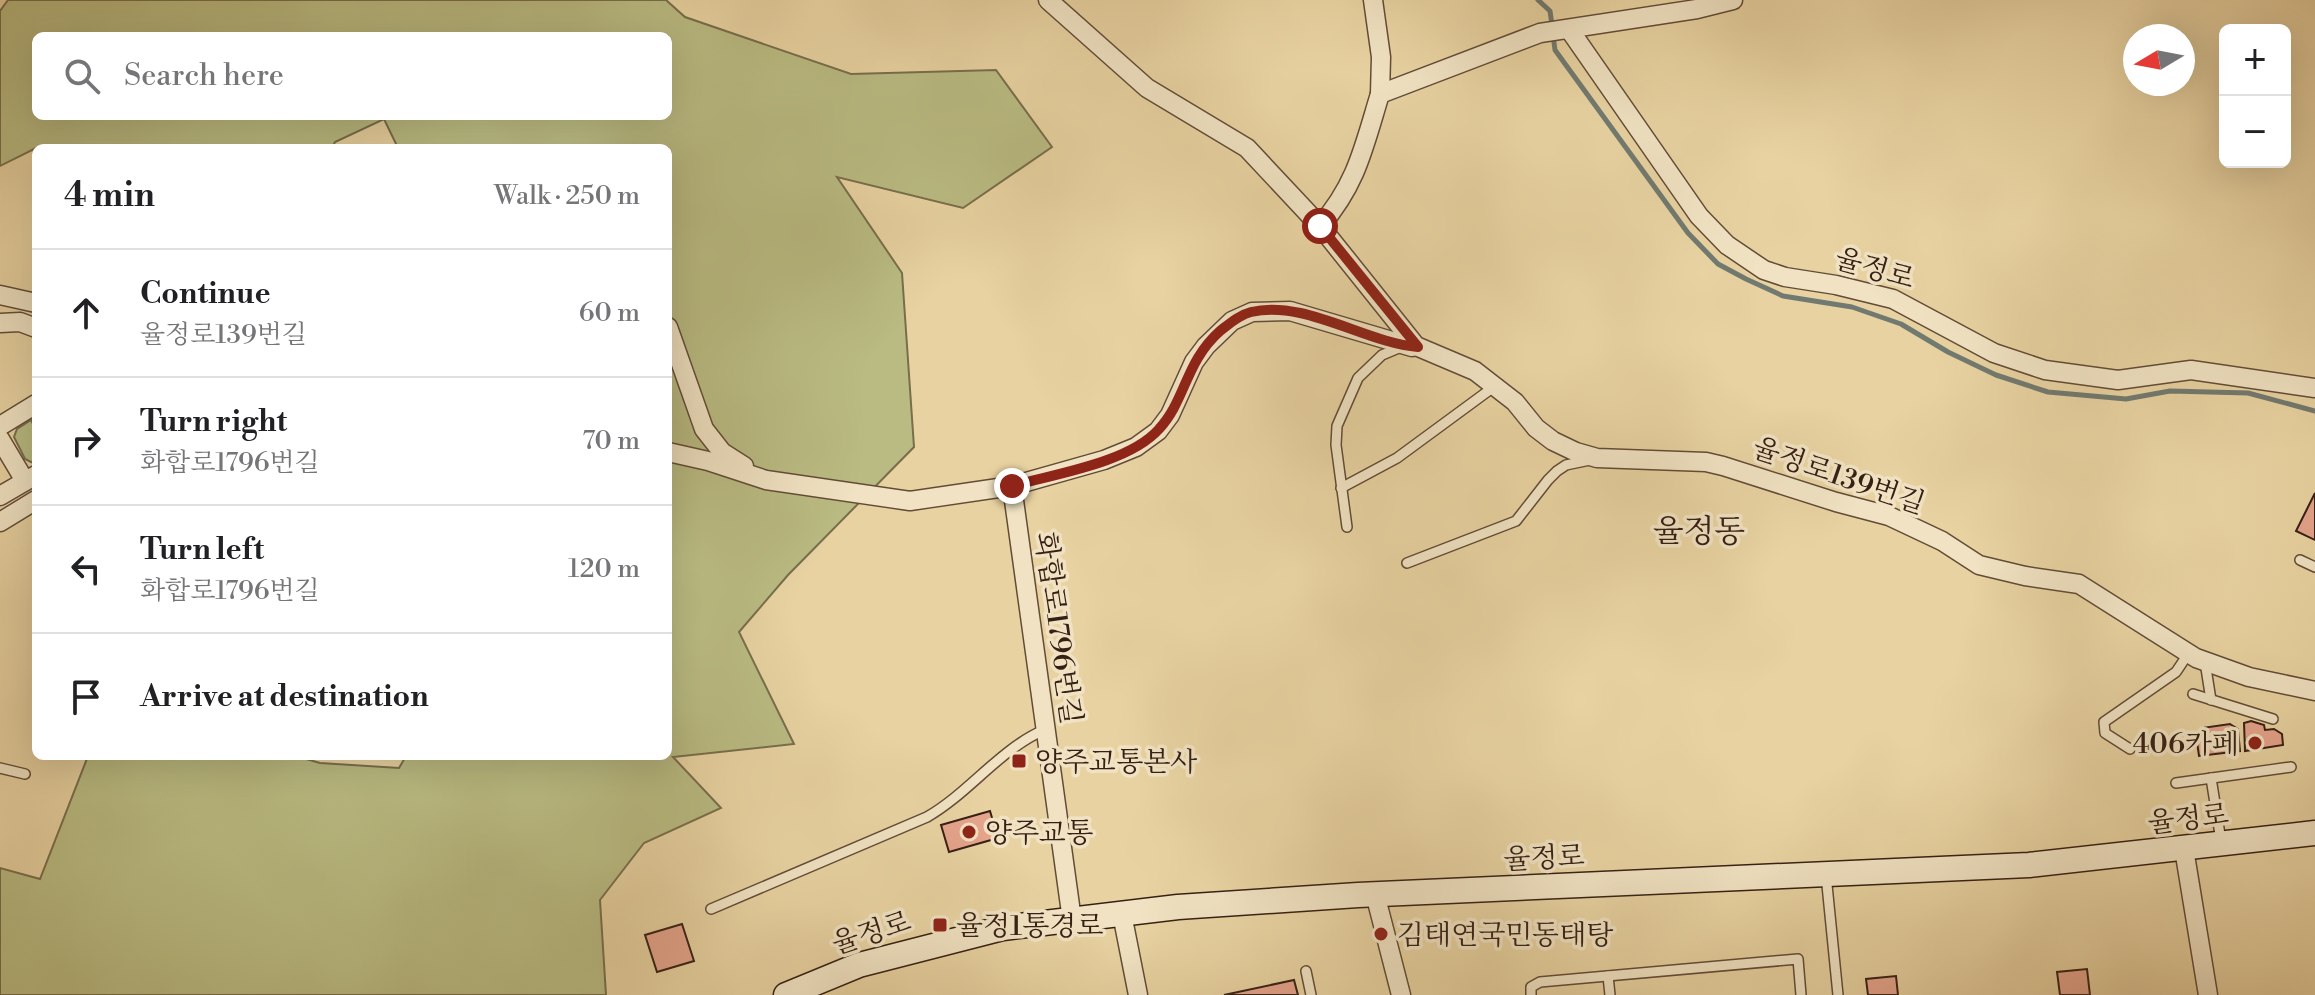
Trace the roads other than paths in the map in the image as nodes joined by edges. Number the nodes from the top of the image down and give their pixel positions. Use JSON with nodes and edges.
{"nodes":[{"id":1,"x":1048,"y":0,"type":"edge"},
{"id":2,"x":1373,"y":0,"type":"edge"},
{"id":3,"x":1733,"y":0,"type":"edge"},
{"id":4,"x":1567,"y":30,"type":"junction"},
{"id":5,"x":1380,"y":94,"type":"junction"},
{"id":6,"x":1320,"y":226,"type":"junction"},
{"id":7,"x":0,"y":295,"type":"edge"},
{"id":8,"x":32,"y":302,"type":"edge"},
{"id":9,"x":0,"y":323,"type":"edge"},
{"id":10,"x":32,"y":326,"type":"edge"},
{"id":11,"x":672,"y":339,"type":"edge"},
{"id":12,"x":1415,"y":347,"type":"junction"},
{"id":13,"x":1495,"y":386,"type":"junction"},
{"id":14,"x":2315,"y":388,"type":"edge"},
{"id":15,"x":32,"y":406,"type":"edge"},
{"id":16,"x":0,"y":426,"type":"edge"},
{"id":17,"x":0,"y":439,"type":"edge"},
{"id":18,"x":672,"y":453,"type":"edge"},
{"id":19,"x":1597,"y":458,"type":"junction"},
{"id":20,"x":31,"y":478,"type":"edge"},
{"id":21,"x":766,"y":480,"type":"junction"},
{"id":22,"x":1012,"y":486,"type":"junction"},
{"id":23,"x":1341,"y":488,"type":"junction"},
{"id":24,"x":0,"y":496,"type":"edge"},
{"id":25,"x":32,"y":502,"type":"edge"},
{"id":26,"x":6,"y":518,"type":"edge"},
{"id":27,"x":1347,"y":527,"type":"dead end"},
{"id":28,"x":2300,"y":560,"type":"dead end"},
{"id":29,"x":1407,"y":563,"type":"dead end"},
{"id":30,"x":2315,"y":567,"type":"edge"},
{"id":31,"x":2188,"y":654,"type":"junction"},
{"id":32,"x":2205,"y":662,"type":"junction"},
{"id":33,"x":2315,"y":691,"type":"edge"},
{"id":34,"x":2193,"y":694,"type":"dead end"},
{"id":35,"x":2211,"y":700,"type":"junction"},
{"id":36,"x":2273,"y":719,"type":"dead end"},
{"id":37,"x":1044,"y":730,"type":"junction"},
{"id":38,"x":2130,"y":749,"type":"dead end"},
{"id":39,"x":2291,"y":767,"type":"dead end"},
{"id":40,"x":0,"y":768,"type":"edge"},
{"id":41,"x":25,"y":774,"type":"dead end"},
{"id":42,"x":2211,"y":778,"type":"junction"},
{"id":43,"x":2176,"y":783,"type":"dead end"},
{"id":44,"x":2315,"y":833,"type":"edge"},
{"id":45,"x":2221,"y":844,"type":"junction"},
{"id":46,"x":2184,"y":849,"type":"junction"},
{"id":47,"x":1826,"y":875,"type":"junction"},
{"id":48,"x":1375,"y":894,"type":"junction"},
{"id":49,"x":711,"y":909,"type":"dead end"},
{"id":50,"x":1122,"y":914,"type":"junction"},
{"id":51,"x":1072,"y":920,"type":"junction"},
{"id":52,"x":1306,"y":971,"type":"dead end"},
{"id":53,"x":1608,"y":976,"type":"junction"},
{"id":54,"x":786,"y":995,"type":"edge"},
{"id":55,"x":1138,"y":995,"type":"edge"},
{"id":56,"x":1311,"y":995,"type":"edge"},
{"id":57,"x":1401,"y":995,"type":"edge"},
{"id":58,"x":1531,"y":995,"type":"edge"},
{"id":59,"x":1610,"y":995,"type":"edge"},
{"id":60,"x":1801,"y":995,"type":"edge"},
{"id":61,"x":1838,"y":995,"type":"edge"},
{"id":62,"x":2208,"y":995,"type":"edge"}],
"edges":[{"from":1,"to":6,"type":"street","name":"율정로139번길"},
{"from":2,"to":5,"type":"street"},
{"from":3,"to":4,"type":"street"},
{"from":4,"to":5,"type":"street"},
{"from":4,"to":14,"type":"street","name":"율정로"},
{"from":5,"to":6,"type":"street"},
{"from":6,"to":12,"type":"street","name":"율정로139번길"},
{"from":7,"to":8,"type":"street"},
{"from":9,"to":10,"type":"street"},
{"from":11,"to":21,"type":"street"},
{"from":12,"to":13,"type":"street","name":"율정로139번길"},
{"from":12,"to":22,"type":"street"},
{"from":12,"to":23,"type":"lane"},
{"from":13,"to":19,"type":"street","name":"율정로139번길"},
{"from":13,"to":23,"type":"lane"},
{"from":15,"to":16,"type":"street"},
{"from":17,"to":20,"type":"street"},
{"from":18,"to":21,"type":"street"},
{"from":19,"to":29,"type":"lane","name":"율정로139번길"},
{"from":19,"to":31,"type":"street","name":"율정로139번길"},
{"from":20,"to":24,"type":"street"},
{"from":21,"to":22,"type":"street"},
{"from":22,"to":37,"type":"street","name":"화합로1796번길"},
{"from":23,"to":27,"type":"lane"},
{"from":25,"to":26,"type":"street"},
{"from":28,"to":30,"type":"lane"},
{"from":31,"to":32,"type":"street","name":"율정로139번길"},
{"from":31,"to":38,"type":"lane"},
{"from":32,"to":33,"type":"street","name":"율정로139번길"},
{"from":32,"to":35,"type":"lane"},
{"from":34,"to":35,"type":"lane"},
{"from":35,"to":36,"type":"lane"},
{"from":37,"to":49,"type":"lane"},
{"from":37,"to":51,"type":"street","name":"화합로1796번길"},
{"from":39,"to":42,"type":"lane"},
{"from":40,"to":41,"type":"lane"},
{"from":42,"to":43,"type":"lane"},
{"from":42,"to":45,"type":"lane"},
{"from":44,"to":45,"type":"main road","name":"율정로"},
{"from":45,"to":46,"type":"main road","name":"율정로"},
{"from":46,"to":47,"type":"main road","name":"율정로"},
{"from":46,"to":62,"type":"street"},
{"from":47,"to":48,"type":"main road","name":"율정로"},
{"from":47,"to":61,"type":"lane"},
{"from":48,"to":50,"type":"main road","name":"율정로"},
{"from":48,"to":57,"type":"street"},
{"from":50,"to":51,"type":"main road","name":"율정로"},
{"from":50,"to":55,"type":"street"},
{"from":51,"to":54,"type":"main road","name":"율정로"},
{"from":52,"to":56,"type":"lane"},
{"from":53,"to":58,"type":"lane"},
{"from":53,"to":59,"type":"lane"},
{"from":53,"to":60,"type":"lane"}]}
